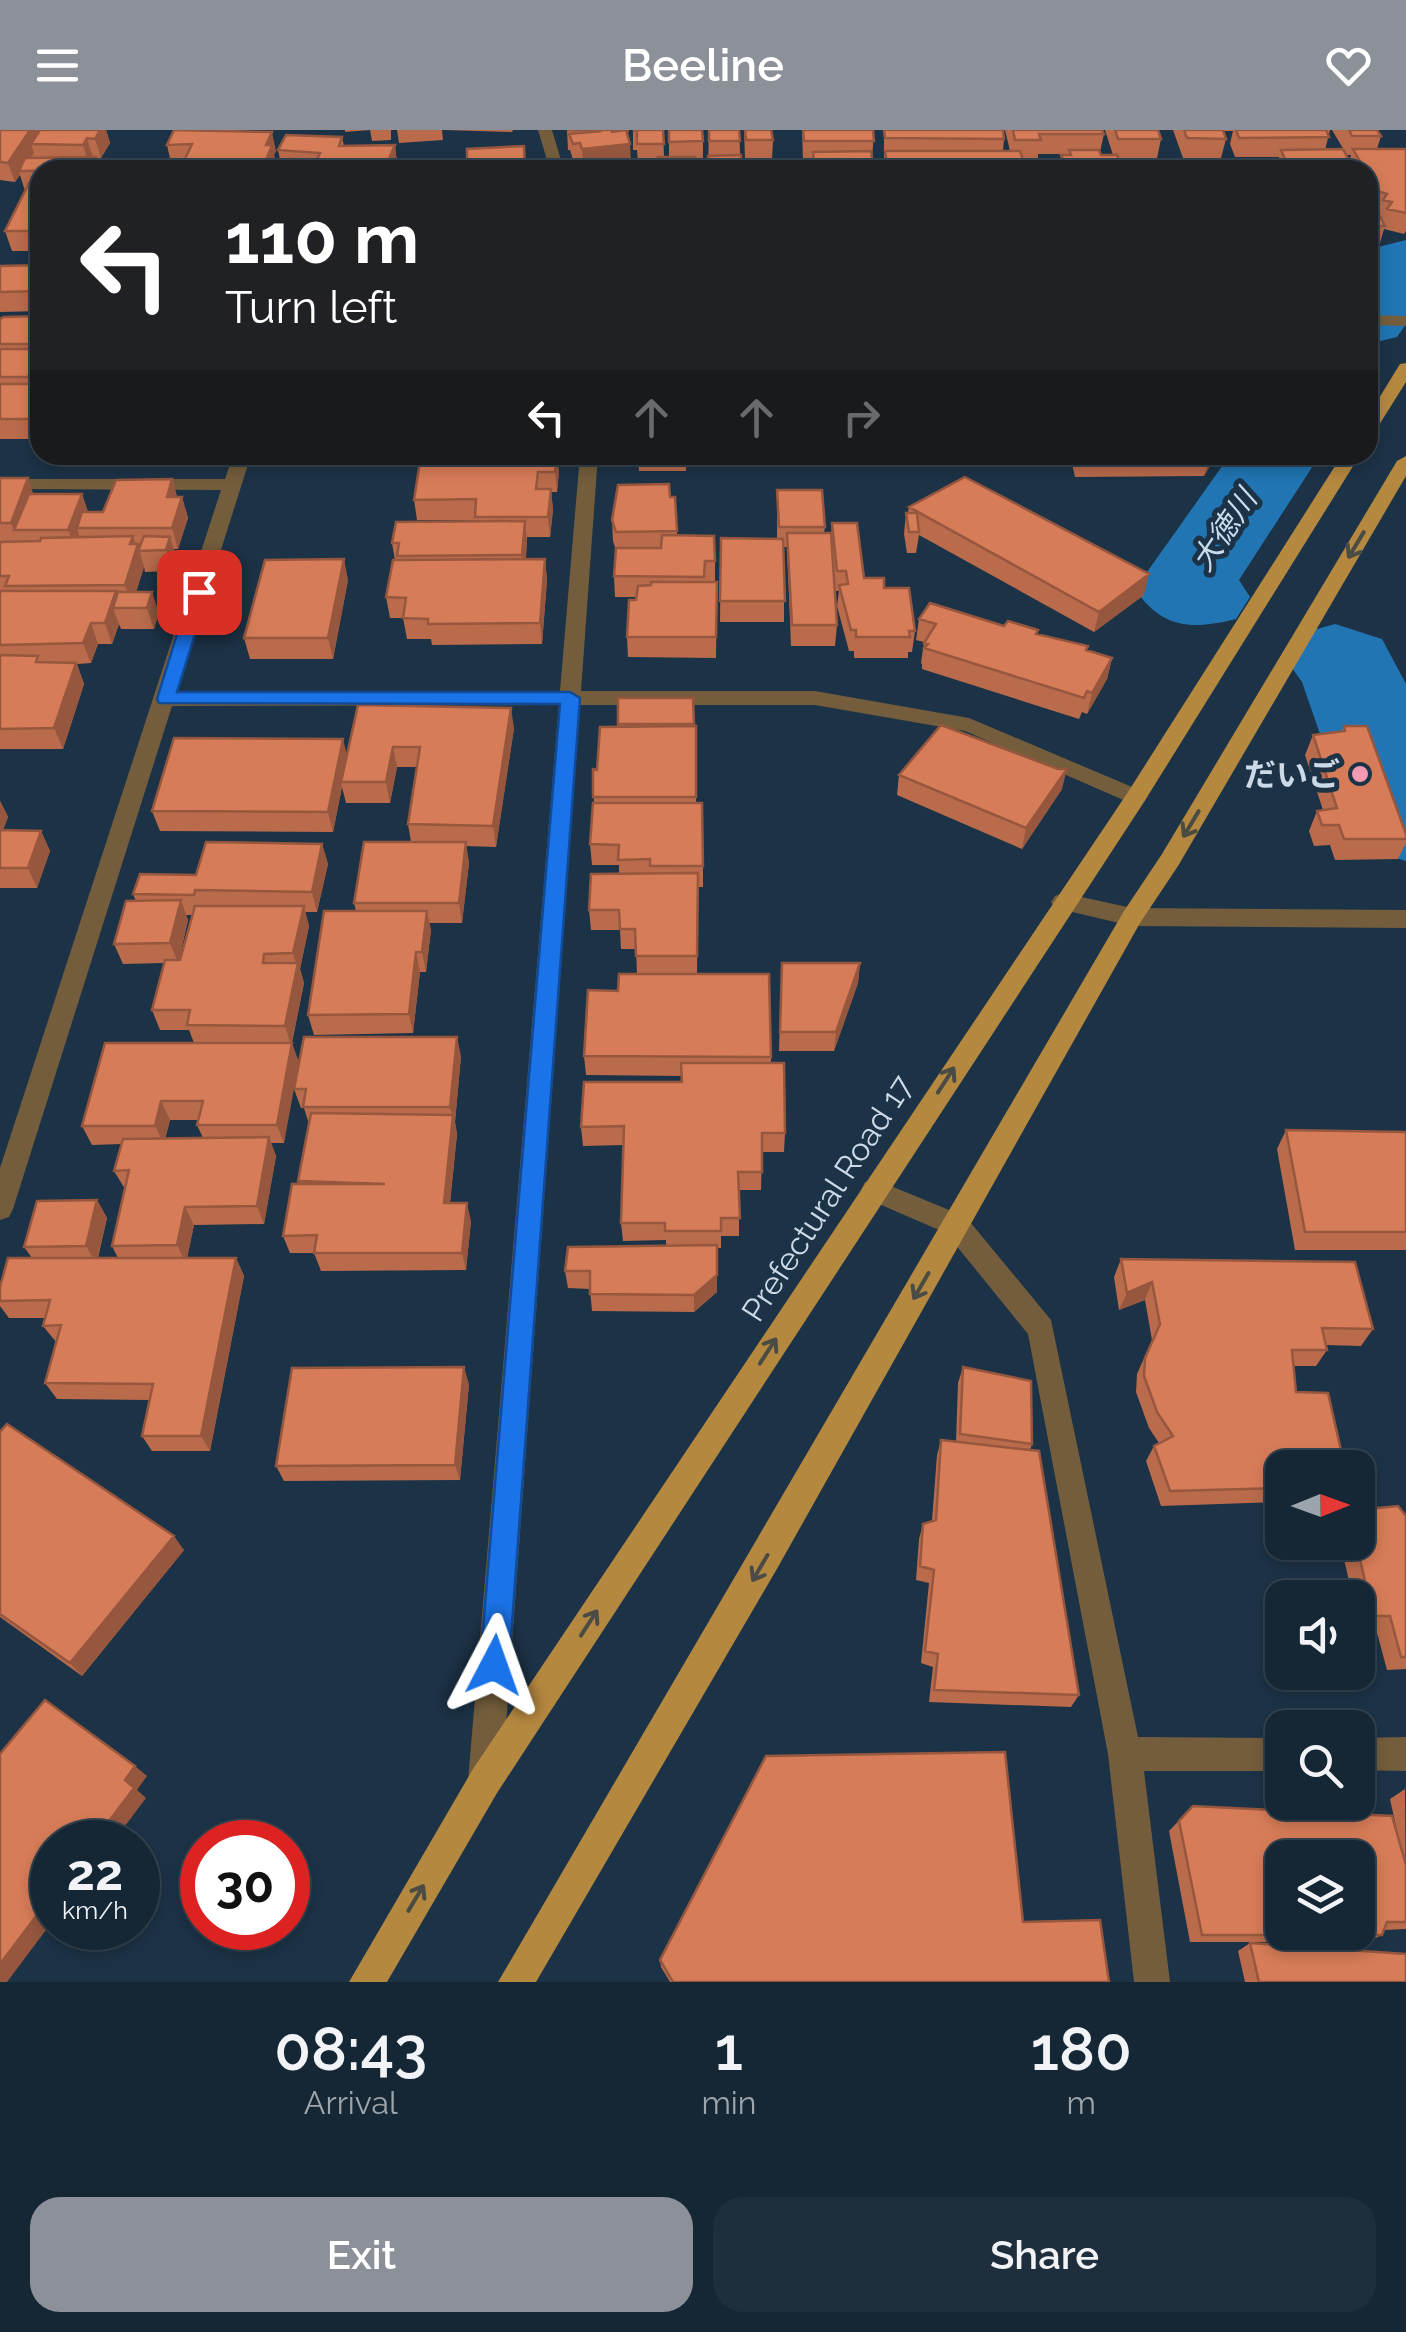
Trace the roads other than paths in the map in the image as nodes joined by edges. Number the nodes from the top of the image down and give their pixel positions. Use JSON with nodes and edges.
{"nodes":[{"id":1,"x":545,"y":130,"type":"edge"},
{"id":2,"x":554,"y":160,"type":"edge"},
{"id":3,"x":1406,"y":368,"type":"edge"},
{"id":4,"x":1378,"y":413,"type":"edge"},
{"id":5,"x":1406,"y":461,"type":"edge"},
{"id":6,"x":239,"y":465,"type":"edge"},
{"id":7,"x":589,"y":465,"type":"edge"},
{"id":8,"x":1345,"y":465,"type":"edge"},
{"id":9,"x":0,"y":484,"type":"edge"},
{"id":10,"x":232,"y":485,"type":"junction"},
{"id":11,"x":570,"y":698,"type":"junction"},
{"id":12,"x":166,"y":699,"type":"junction"},
{"id":13,"x":1136,"y":797,"type":"junction"},
{"id":14,"x":1063,"y":902,"type":"junction"},
{"id":15,"x":1132,"y":917,"type":"junction"},
{"id":16,"x":1406,"y":919,"type":"edge"},
{"id":17,"x":874,"y":1190,"type":"junction"},
{"id":18,"x":0,"y":1209,"type":"edge"},
{"id":19,"x":956,"y":1226,"type":"junction"},
{"id":20,"x":1125,"y":1754,"type":"junction"},
{"id":21,"x":1265,"y":1754,"type":"edge"},
{"id":22,"x":1375,"y":1754,"type":"edge"},
{"id":23,"x":1406,"y":1754,"type":"edge"},
{"id":24,"x":485,"y":1781,"type":"junction"},
{"id":25,"x":367,"y":1982,"type":"edge"},
{"id":26,"x":516,"y":1982,"type":"edge"},
{"id":27,"x":1152,"y":1982,"type":"edge"}],
"edges":[{"from":1,"to":2,"type":"street"},
{"from":3,"to":4,"type":"main road"},
{"from":5,"to":15,"type":"main road","one_way":true},
{"from":6,"to":10,"type":"street"},
{"from":7,"to":11,"type":"street"},
{"from":8,"to":13,"type":"main road","name":"Prefectural Road 17"},
{"from":9,"to":10,"type":"street"},
{"from":10,"to":12,"type":"street"},
{"from":11,"to":12,"type":"street"},
{"from":11,"to":13,"type":"street"},
{"from":11,"to":24,"type":"street"},
{"from":12,"to":18,"type":"street"},
{"from":13,"to":14,"type":"main road","name":"Prefectural Road 17"},
{"from":14,"to":15,"type":"street"},
{"from":17,"to":14,"type":"main road","name":"Prefectural Road 17","one_way":true},
{"from":15,"to":16,"type":"street"},
{"from":15,"to":19,"type":"main road"},
{"from":17,"to":19,"type":"street"},
{"from":24,"to":17,"type":"main road","name":"Prefectural Road 17","one_way":true},
{"from":19,"to":20,"type":"street"},
{"from":19,"to":26,"type":"main road","one_way":true},
{"from":20,"to":21,"type":"street"},
{"from":20,"to":27,"type":"street"},
{"from":22,"to":23,"type":"street"},
{"from":25,"to":24,"type":"main road","name":"Prefectural Road 17","one_way":true}]}
